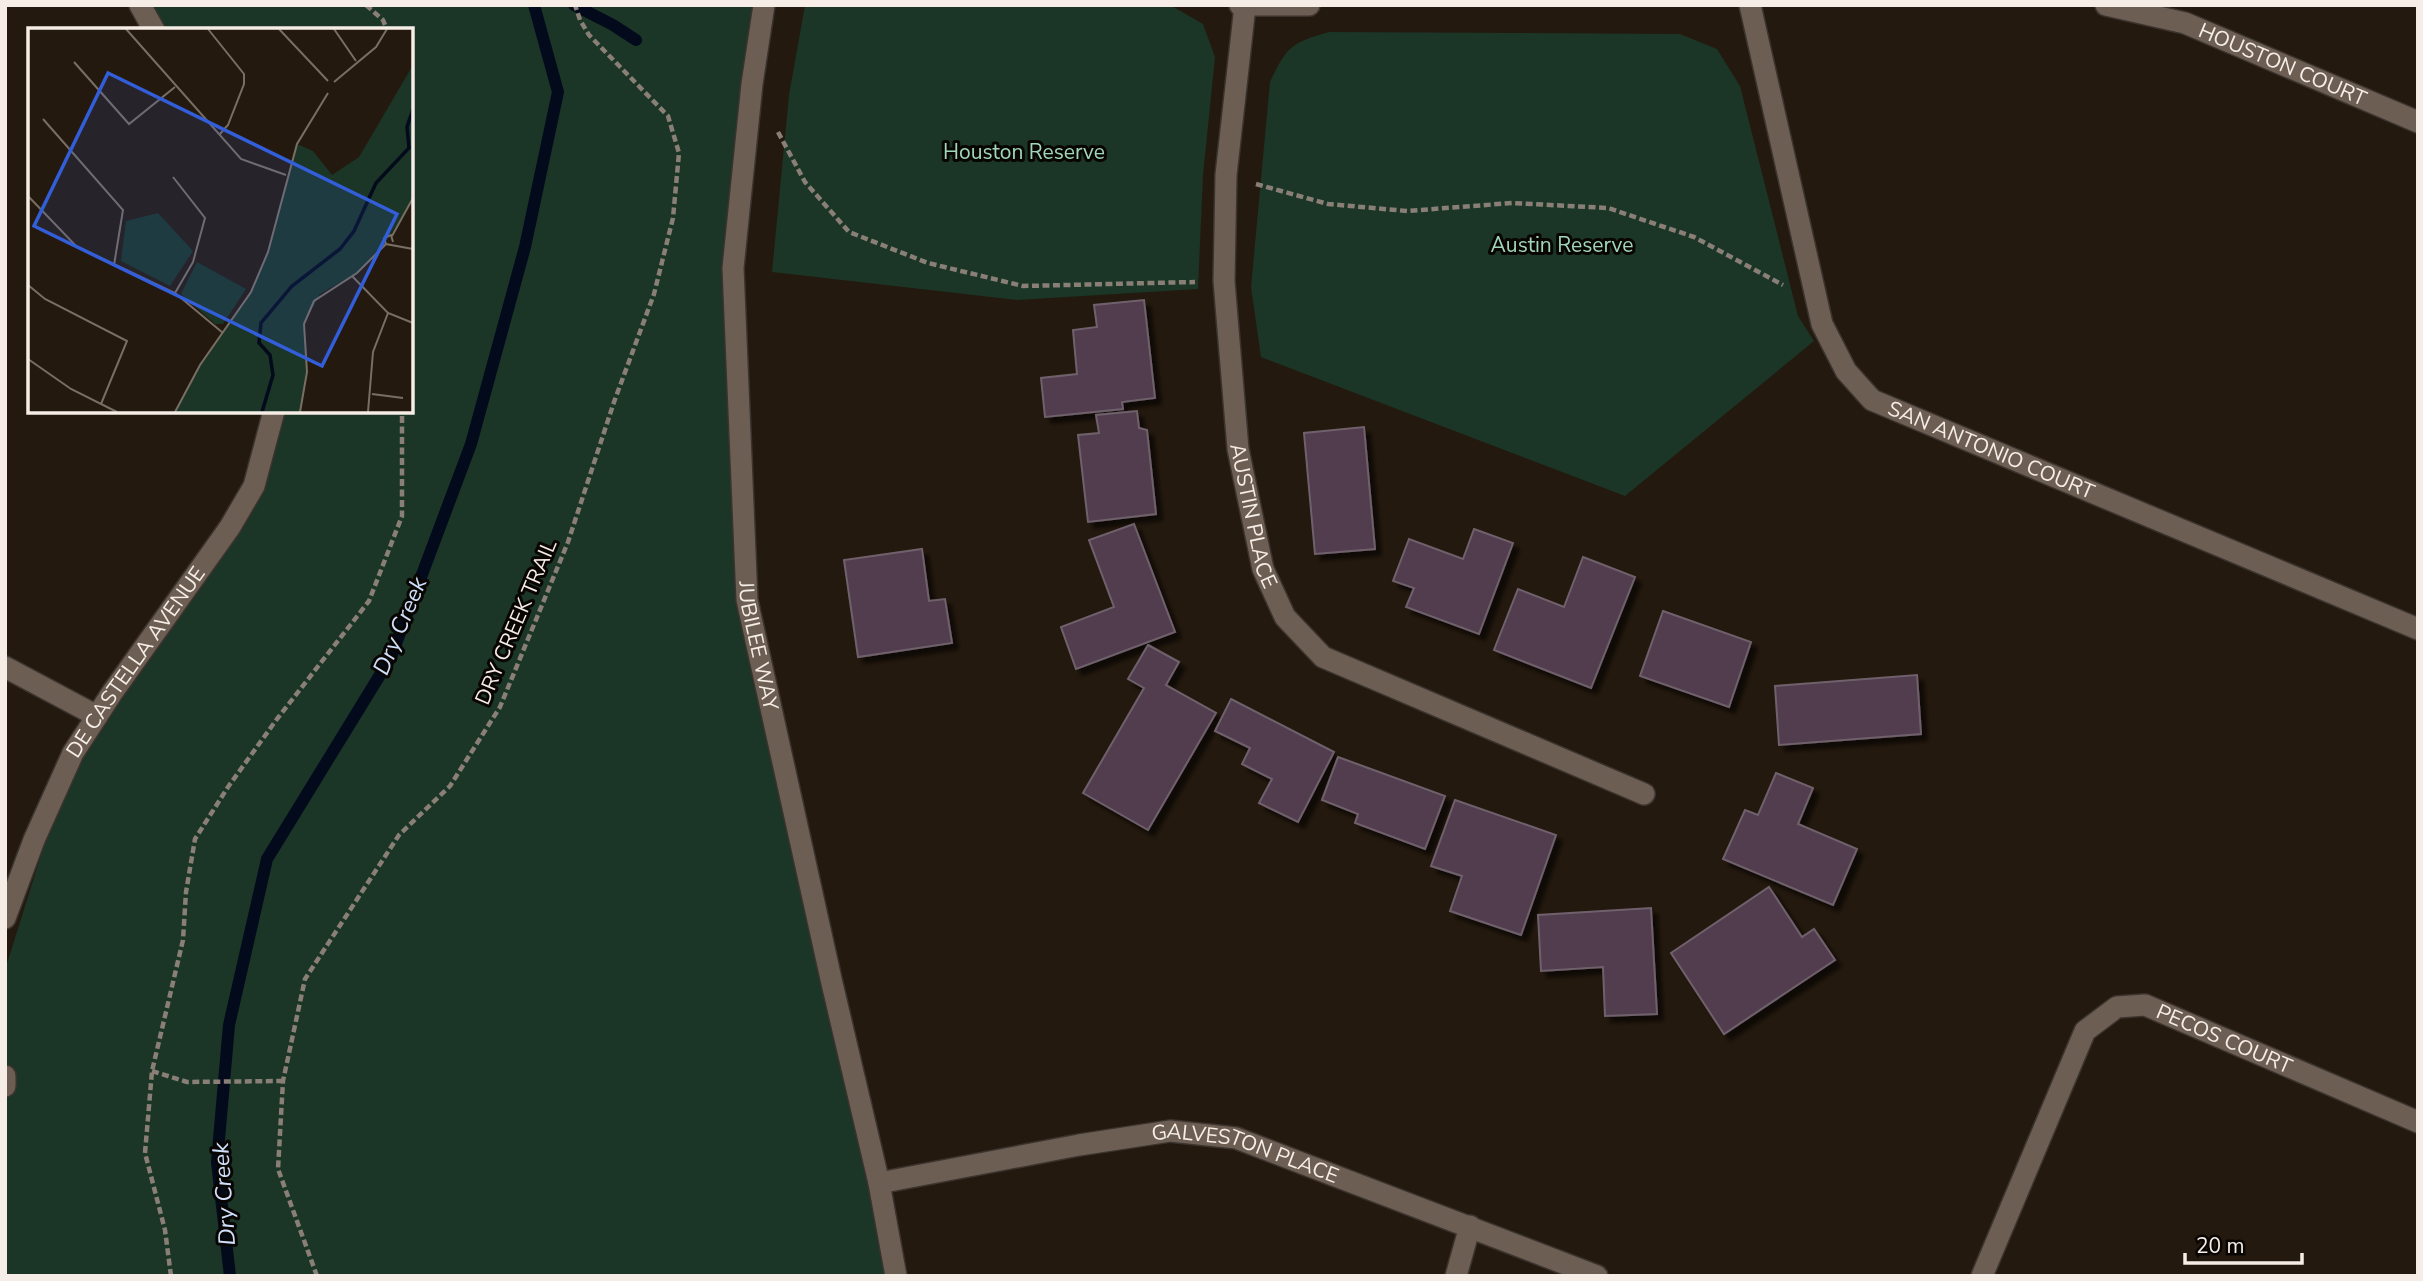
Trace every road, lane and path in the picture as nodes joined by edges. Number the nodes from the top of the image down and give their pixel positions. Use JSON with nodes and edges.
{"nodes":[{"id":1,"x":139,"y":5,"type":"edge"},
{"id":2,"x":366,"y":5,"type":"edge"},
{"id":3,"x":575,"y":5,"type":"edge"},
{"id":4,"x":764,"y":5,"type":"edge"},
{"id":5,"x":1309,"y":5,"type":"edge"},
{"id":6,"x":1750,"y":5,"type":"edge"},
{"id":7,"x":2106,"y":5,"type":"edge"},
{"id":8,"x":1243,"y":6,"type":"edge"},
{"id":9,"x":153,"y":28,"type":"edge"},
{"id":10,"x":386,"y":28,"type":"edge"},
{"id":11,"x":751,"y":84,"type":"junction"},
{"id":12,"x":2418,"y":122,"type":"edge"},
{"id":13,"x":1226,"y":175,"type":"junction"},
{"id":14,"x":1224,"y":281,"type":"junction"},
{"id":15,"x":1818,"y":309,"type":"junction"},
{"id":16,"x":273,"y":413,"type":"edge"},
{"id":17,"x":402,"y":413,"type":"edge"},
{"id":18,"x":2418,"y":629,"type":"edge"},
{"id":19,"x":5,"y":667,"type":"edge"},
{"id":20,"x":97,"y":716,"type":"junction"},
{"id":21,"x":1644,"y":794,"type":"dead end"},
{"id":22,"x":5,"y":918,"type":"edge"},
{"id":23,"x":152,"y":1071,"type":"junction"},
{"id":24,"x":5,"y":1076,"type":"edge"},
{"id":25,"x":283,"y":1081,"type":"junction"},
{"id":26,"x":5,"y":1086,"type":"edge"},
{"id":27,"x":2418,"y":1122,"type":"edge"},
{"id":28,"x":879,"y":1183,"type":"junction"},
{"id":29,"x":1470,"y":1226,"type":"junction"},
{"id":30,"x":170,"y":1276,"type":"edge"},
{"id":31,"x":317,"y":1276,"type":"edge"},
{"id":32,"x":896,"y":1276,"type":"edge"},
{"id":33,"x":1456,"y":1276,"type":"edge"},
{"id":34,"x":1597,"y":1276,"type":"edge"},
{"id":35,"x":1982,"y":1276,"type":"edge"}],
"edges":[{"from":1,"to":9,"type":"street"},
{"from":2,"to":10,"type":"path"},
{"from":3,"to":25,"type":"path","name":"DRY CREEK TRAIL"},
{"from":4,"to":11,"type":"street","name":"JUBILEE WAY"},
{"from":5,"to":8,"type":"street"},
{"from":6,"to":15,"type":"street","name":"SAN ANTONIO COURT"},
{"from":7,"to":12,"type":"street","name":"HOUSTON COURT"},
{"from":8,"to":13,"type":"street","name":"AUSTIN PLACE"},
{"from":11,"to":14,"type":"path"},
{"from":11,"to":28,"type":"street","name":"JUBILEE WAY"},
{"from":13,"to":14,"type":"street","name":"AUSTIN PLACE"},
{"from":13,"to":15,"type":"path"},
{"from":14,"to":21,"type":"street","name":"AUSTIN PLACE"},
{"from":15,"to":18,"type":"street","name":"SAN ANTONIO COURT"},
{"from":16,"to":20,"type":"street","name":"DE CASTELLA AVENUE"},
{"from":17,"to":23,"type":"path"},
{"from":19,"to":20,"type":"street"},
{"from":20,"to":22,"type":"street","name":"DE CASTELLA AVENUE"},
{"from":23,"to":25,"type":"path"},
{"from":23,"to":30,"type":"path"},
{"from":24,"to":26,"type":"street"},
{"from":25,"to":31,"type":"path","name":"DRY CREEK TRAIL"},
{"from":27,"to":35,"type":"street","name":"PECOS COURT"},
{"from":28,"to":29,"type":"street","name":"GALVESTON PLACE"},
{"from":28,"to":32,"type":"street","name":"JUBILEE WAY"},
{"from":29,"to":33,"type":"street"},
{"from":29,"to":34,"type":"street","name":"GALVESTON PLACE"}]}
